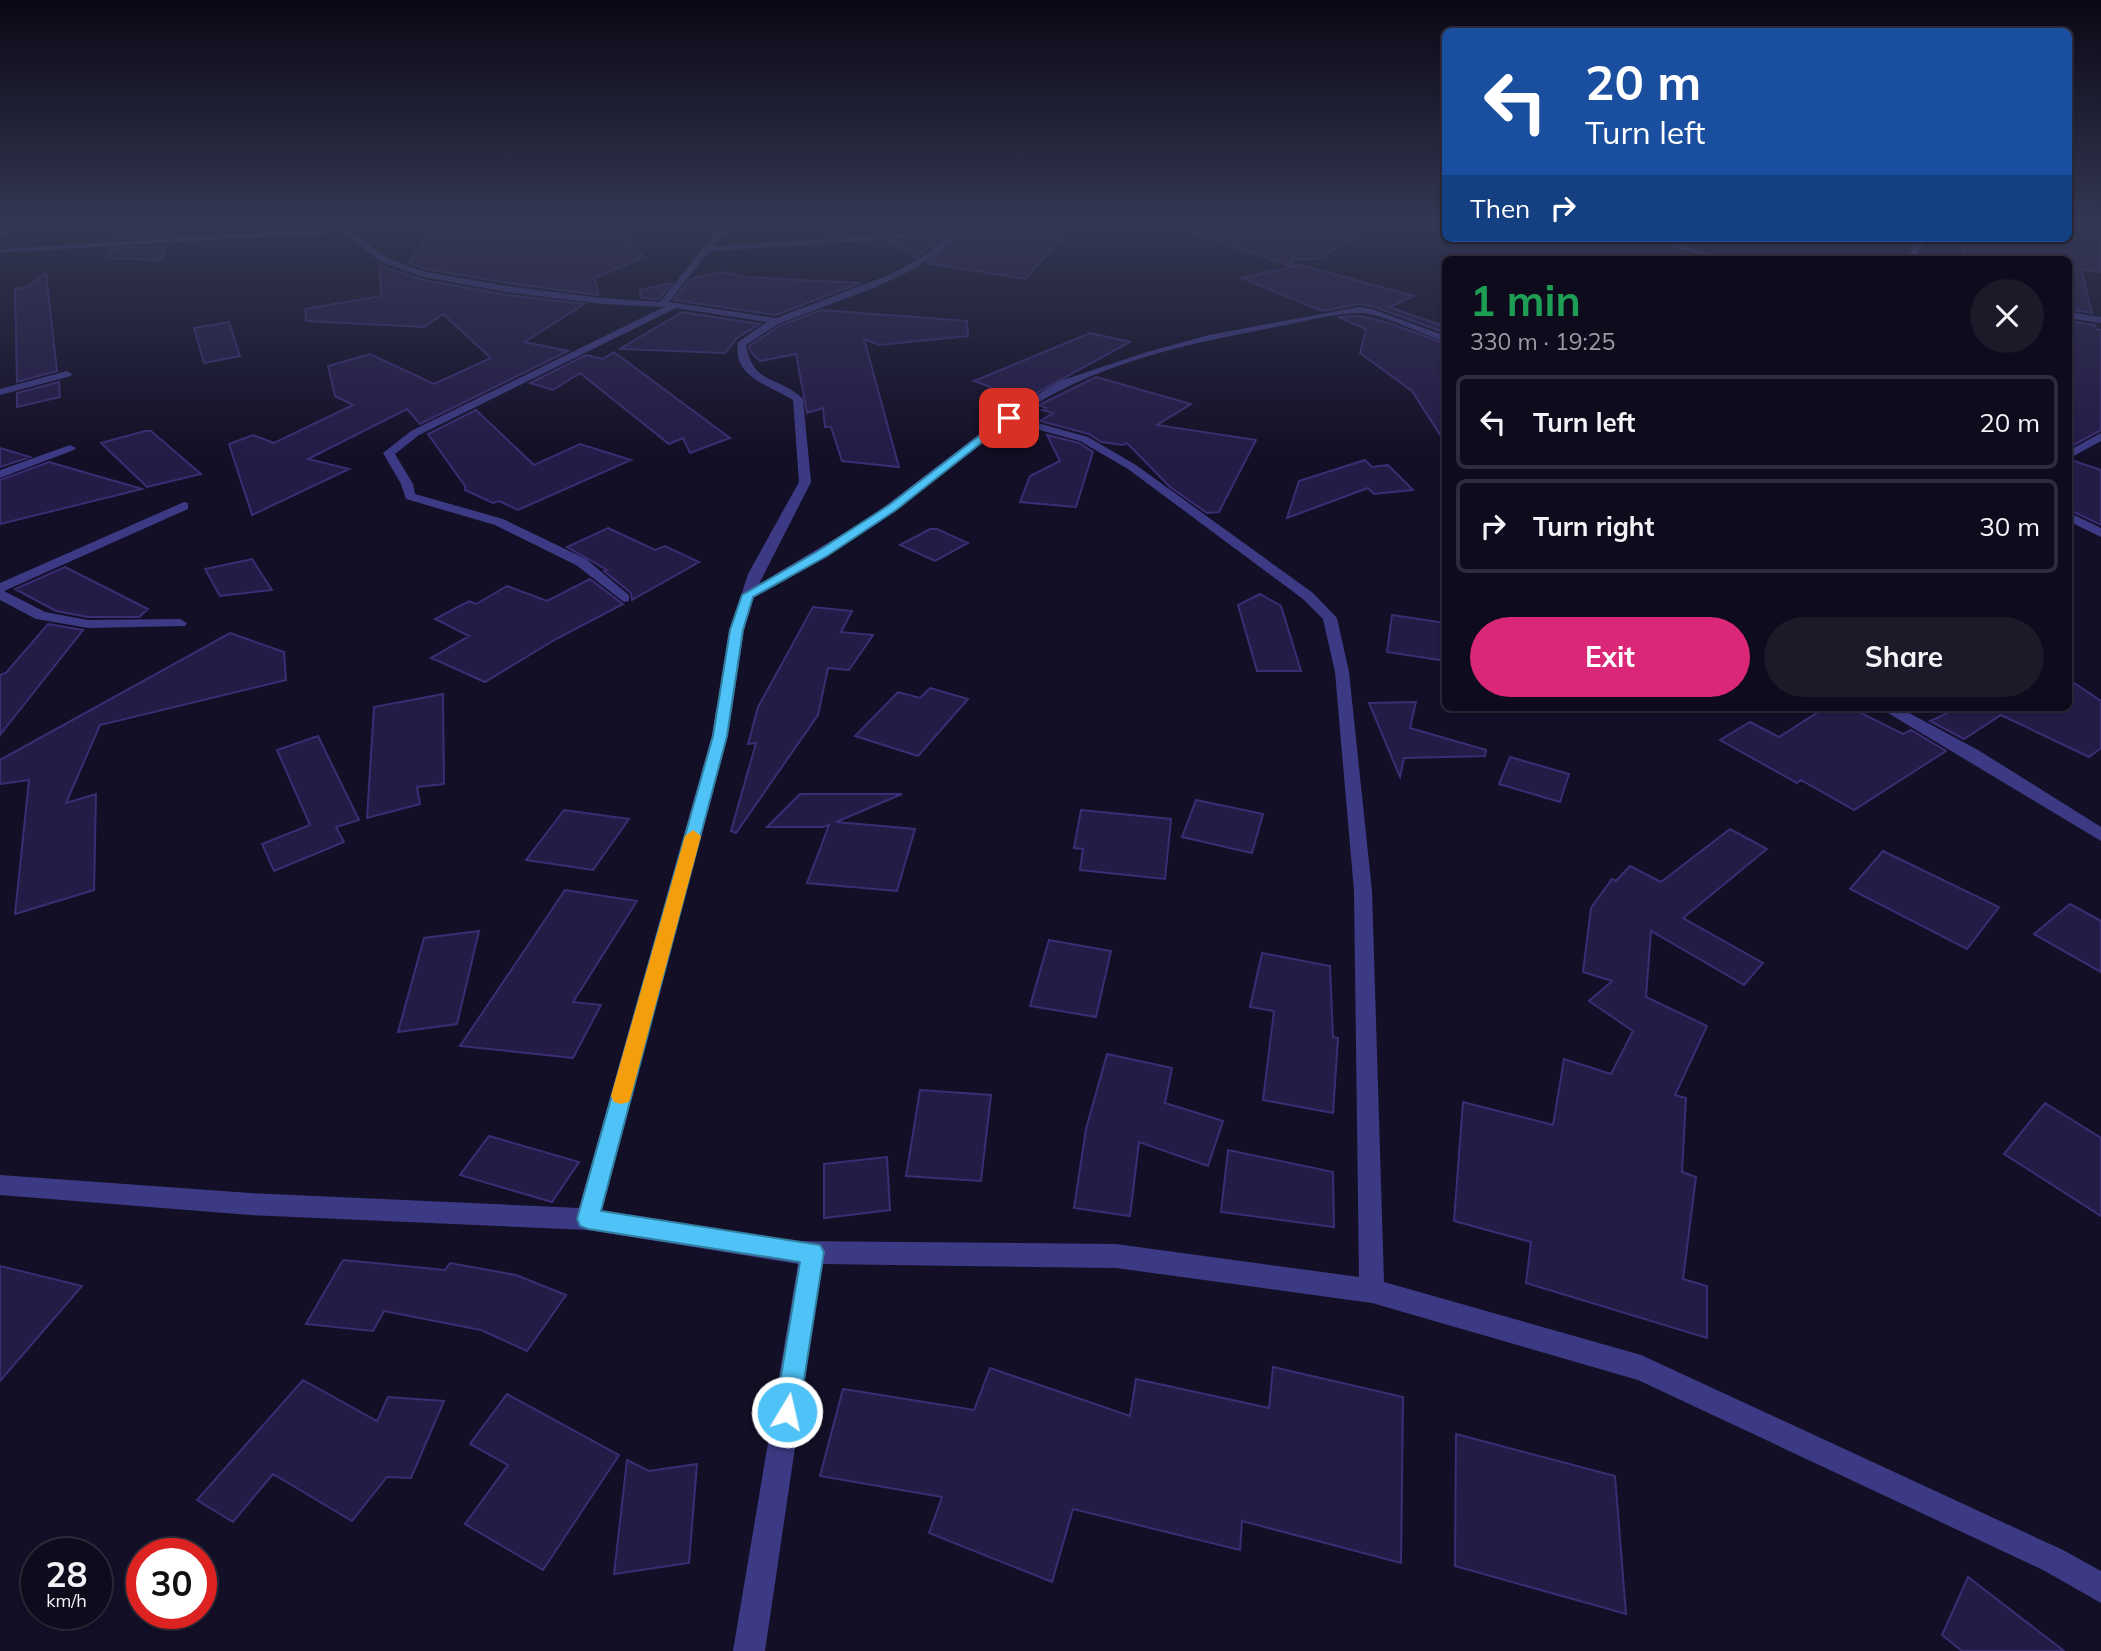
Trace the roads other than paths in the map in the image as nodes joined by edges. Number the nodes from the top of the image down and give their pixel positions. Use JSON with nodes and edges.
{"nodes":[{"id":1,"x":595,"y":300,"type":"edge"},
{"id":2,"x":672,"y":300,"type":"edge"},
{"id":3,"x":834,"y":300,"type":"edge"},
{"id":4,"x":669,"y":304,"type":"junction"},
{"id":5,"x":2072,"y":316,"type":"edge"},
{"id":6,"x":2101,"y":320,"type":"edge"},
{"id":7,"x":776,"y":321,"type":"junction"},
{"id":8,"x":1442,"y":338,"type":"edge"},
{"id":9,"x":66,"y":374,"type":"dead end"},
{"id":10,"x":0,"y":392,"type":"edge"},
{"id":11,"x":1009,"y":418,"type":"junction"},
{"id":12,"x":2101,"y":436,"type":"edge"},
{"id":13,"x":70,"y":448,"type":"dead end"},
{"id":14,"x":2072,"y":454,"type":"edge"},
{"id":15,"x":0,"y":474,"type":"edge"},
{"id":16,"x":184,"y":506,"type":"dead end"},
{"id":17,"x":2072,"y":518,"type":"edge"},
{"id":18,"x":2101,"y":533,"type":"edge"},
{"id":19,"x":0,"y":588,"type":"edge"},
{"id":20,"x":0,"y":594,"type":"edge"},
{"id":21,"x":748,"y":595,"type":"junction"},
{"id":22,"x":624,"y":598,"type":"dead end"},
{"id":23,"x":180,"y":623,"type":"dead end"},
{"id":24,"x":1893,"y":711,"type":"edge"},
{"id":25,"x":2101,"y":835,"type":"edge"},
{"id":26,"x":0,"y":1185,"type":"edge"},
{"id":27,"x":588,"y":1219,"type":"junction"},
{"id":28,"x":812,"y":1252,"type":"junction"},
{"id":29,"x":1372,"y":1291,"type":"junction"},
{"id":30,"x":2101,"y":1588,"type":"edge"},
{"id":31,"x":749,"y":1651,"type":"edge"}],
"edges":[{"from":1,"to":4,"type":"street"},
{"from":2,"to":4,"type":"street"},
{"from":3,"to":7,"type":"street"},
{"from":4,"to":7,"type":"street"},
{"from":4,"to":22,"type":"street"},
{"from":5,"to":6,"type":"street"},
{"from":7,"to":21,"type":"street"},
{"from":8,"to":11,"type":"street"},
{"from":9,"to":10,"type":"street"},
{"from":11,"to":21,"type":"street"},
{"from":11,"to":29,"type":"street"},
{"from":12,"to":14,"type":"street"},
{"from":13,"to":15,"type":"street"},
{"from":16,"to":19,"type":"street"},
{"from":17,"to":18,"type":"street"},
{"from":20,"to":23,"type":"street"},
{"from":21,"to":27,"type":"street"},
{"from":24,"to":25,"type":"street"},
{"from":26,"to":27,"type":"street"},
{"from":27,"to":28,"type":"street"},
{"from":28,"to":29,"type":"street"},
{"from":28,"to":31,"type":"street"},
{"from":29,"to":30,"type":"street"}]}
